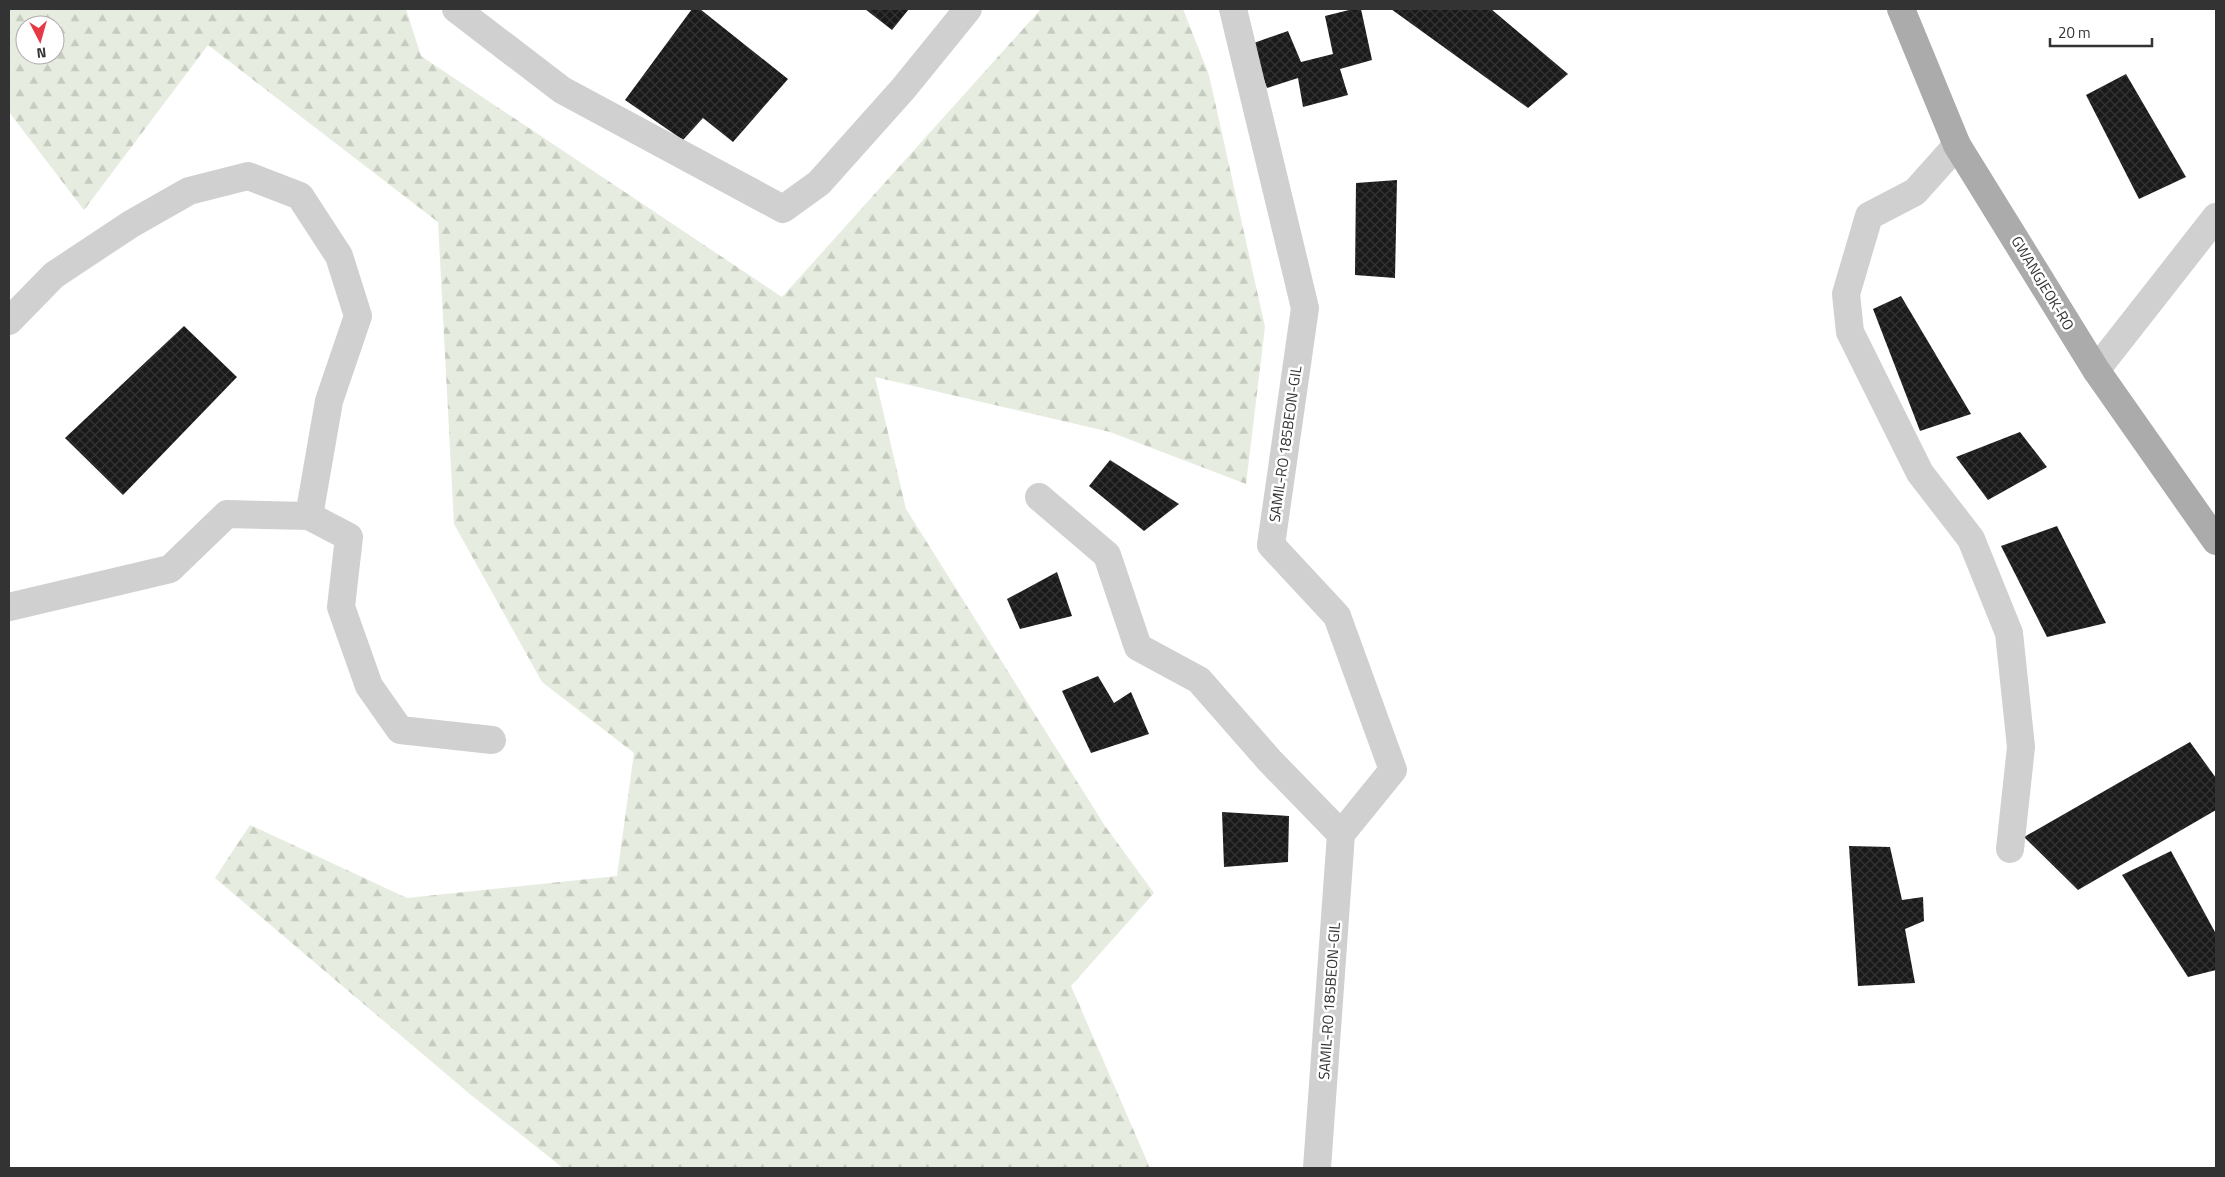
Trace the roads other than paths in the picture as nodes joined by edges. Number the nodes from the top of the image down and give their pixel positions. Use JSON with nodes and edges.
{"nodes":[{"id":1,"x":456,"y":9,"type":"edge"},
{"id":2,"x":968,"y":9,"type":"edge"},
{"id":3,"x":1233,"y":9,"type":"edge"},
{"id":4,"x":1901,"y":9,"type":"edge"},
{"id":5,"x":1957,"y":145,"type":"junction"},
{"id":6,"x":2216,"y":217,"type":"edge"},
{"id":7,"x":9,"y":321,"type":"edge"},
{"id":8,"x":2096,"y":370,"type":"junction"},
{"id":9,"x":1039,"y":498,"type":"dead end"},
{"id":10,"x":309,"y":516,"type":"junction"},
{"id":11,"x":2216,"y":541,"type":"edge"},
{"id":12,"x":9,"y":607,"type":"edge"},
{"id":13,"x":492,"y":740,"type":"dead end"},
{"id":14,"x":1340,"y":834,"type":"junction"},
{"id":15,"x":2010,"y":849,"type":"dead end"},
{"id":16,"x":1317,"y":1168,"type":"edge"}],
"edges":[{"from":1,"to":2,"type":"street"},
{"from":3,"to":14,"type":"street","name":"SAMIL-RO 185BEON-GIL"},
{"from":4,"to":5,"type":"main road","name":"GWANGJEOK-RO"},
{"from":5,"to":8,"type":"main road","name":"GWANGJEOK-RO"},
{"from":5,"to":15,"type":"street"},
{"from":6,"to":8,"type":"street"},
{"from":7,"to":10,"type":"street"},
{"from":8,"to":11,"type":"main road","name":"GWANGJEOK-RO"},
{"from":9,"to":14,"type":"street"},
{"from":10,"to":12,"type":"street"},
{"from":10,"to":13,"type":"street"},
{"from":14,"to":16,"type":"street","name":"SAMIL-RO 185BEON-GIL"}]}
